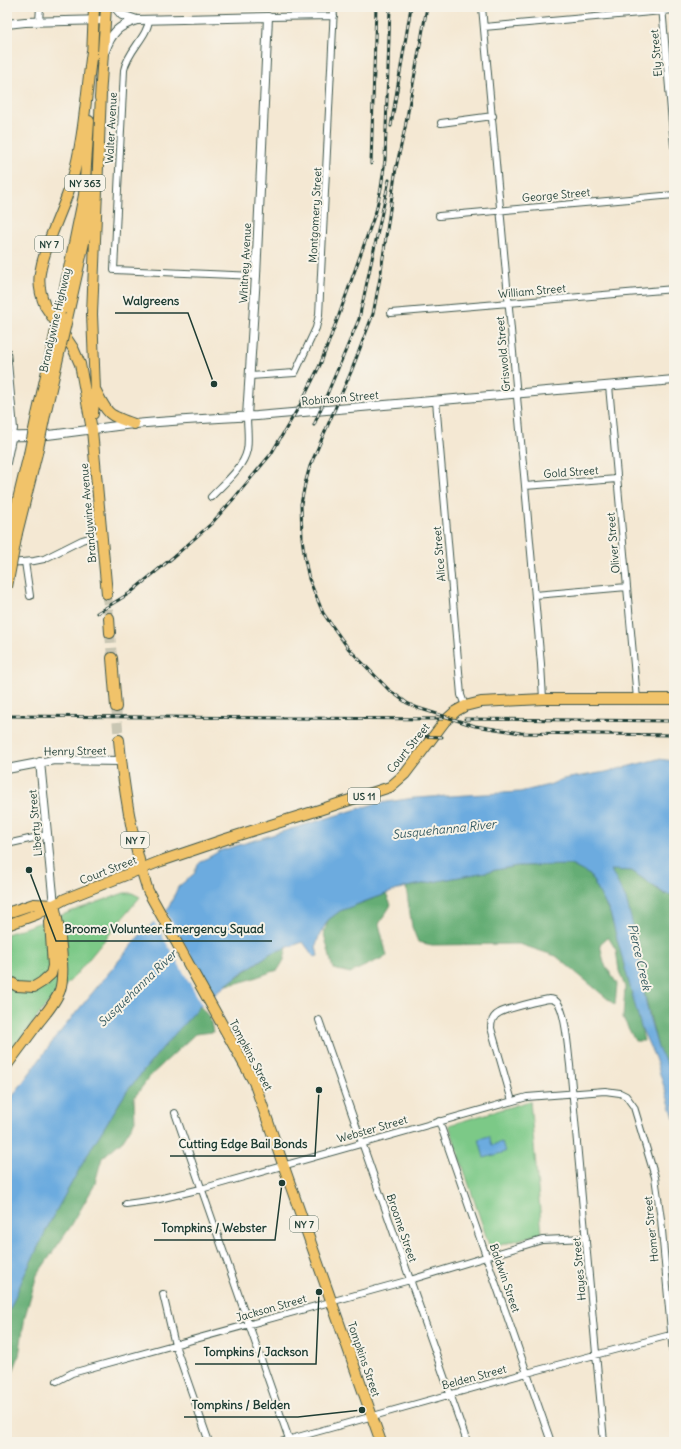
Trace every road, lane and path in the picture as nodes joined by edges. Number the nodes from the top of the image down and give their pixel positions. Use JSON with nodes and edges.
{"nodes":[{"id":1,"x":40,"y":7,"type":"edge"},
{"id":2,"x":94,"y":7,"type":"edge"},
{"id":3,"x":106,"y":7,"type":"edge"},
{"id":4,"x":115,"y":7,"type":"edge"},
{"id":5,"x":334,"y":7,"type":"edge"},
{"id":6,"x":482,"y":7,"type":"edge"},
{"id":7,"x":662,"y":9,"type":"edge"},
{"id":8,"x":674,"y":10,"type":"edge"},
{"id":9,"x":334,"y":16,"type":"junction"},
{"id":10,"x":268,"y":17,"type":"junction"},
{"id":11,"x":93,"y":20,"type":"junction"},
{"id":12,"x":105,"y":20,"type":"junction"},
{"id":13,"x":137,"y":20,"type":"junction"},
{"id":14,"x":149,"y":20,"type":"junction"},
{"id":15,"x":39,"y":22,"type":"junction"},
{"id":16,"x":7,"y":24,"type":"edge"},
{"id":17,"x":484,"y":27,"type":"junction"},
{"id":18,"x":92,"y":51,"type":"junction"},
{"id":19,"x":103,"y":58,"type":"junction"},
{"id":20,"x":101,"y":93,"type":"junction"},
{"id":21,"x":672,"y":104,"type":"edge"},
{"id":22,"x":493,"y":116,"type":"junction"},
{"id":23,"x":440,"y":123,"type":"dead end"},
{"id":24,"x":674,"y":146,"type":"edge"},
{"id":25,"x":674,"y":195,"type":"edge"},
{"id":26,"x":501,"y":210,"type":"junction"},
{"id":27,"x":439,"y":216,"type":"dead end"},
{"id":28,"x":256,"y":276,"type":"junction"},
{"id":29,"x":674,"y":289,"type":"edge"},
{"id":30,"x":509,"y":303,"type":"junction"},
{"id":31,"x":391,"y":313,"type":"dead end"},
{"id":32,"x":64,"y":316,"type":"junction"},
{"id":33,"x":7,"y":352,"type":"edge"},
{"id":34,"x":250,"y":376,"type":"junction"},
{"id":35,"x":674,"y":380,"type":"edge"},
{"id":36,"x":608,"y":386,"type":"junction"},
{"id":37,"x":95,"y":390,"type":"junction"},
{"id":38,"x":517,"y":393,"type":"junction"},
{"id":39,"x":436,"y":400,"type":"junction"},
{"id":40,"x":41,"y":415,"type":"junction"},
{"id":41,"x":247,"y":416,"type":"junction"},
{"id":42,"x":134,"y":424,"type":"junction"},
{"id":43,"x":92,"y":430,"type":"junction"},
{"id":44,"x":10,"y":436,"type":"edge"},
{"id":45,"x":7,"y":463,"type":"edge"},
{"id":46,"x":617,"y":479,"type":"junction"},
{"id":47,"x":525,"y":486,"type":"junction"},
{"id":48,"x":211,"y":497,"type":"dead end"},
{"id":49,"x":13,"y":532,"type":"junction"},
{"id":50,"x":102,"y":534,"type":"junction"},
{"id":51,"x":7,"y":545,"type":"edge"},
{"id":52,"x":25,"y":562,"type":"junction"},
{"id":53,"x":7,"y":563,"type":"edge"},
{"id":54,"x":7,"y":587,"type":"edge"},
{"id":55,"x":626,"y":587,"type":"junction"},
{"id":56,"x":107,"y":594,"type":"tunnel mouth"},
{"id":57,"x":535,"y":595,"type":"junction"},
{"id":58,"x":30,"y":596,"type":"dead end"},
{"id":59,"x":109,"y":618,"type":"tunnel mouth"},
{"id":60,"x":110,"y":633,"type":"tunnel mouth"},
{"id":61,"x":112,"y":658,"type":"tunnel mouth"},
{"id":62,"x":543,"y":699,"type":"junction"},
{"id":63,"x":674,"y":699,"type":"edge"},
{"id":64,"x":636,"y":700,"type":"junction"},
{"id":65,"x":465,"y":706,"type":"junction"},
{"id":66,"x":116,"y":707,"type":"tunnel mouth"},
{"id":67,"x":119,"y":740,"type":"tunnel mouth"},
{"id":68,"x":121,"y":761,"type":"junction"},
{"id":69,"x":40,"y":762,"type":"junction"},
{"id":70,"x":7,"y":769,"type":"edge"},
{"id":71,"x":47,"y":835,"type":"junction"},
{"id":72,"x":7,"y":844,"type":"edge"},
{"id":73,"x":141,"y":869,"type":"junction"},
{"id":74,"x":54,"y":905,"type":"junction"},
{"id":75,"x":7,"y":913,"type":"edge"},
{"id":76,"x":7,"y":925,"type":"edge"},
{"id":77,"x":7,"y":980,"type":"edge"},
{"id":78,"x":320,"y":1020,"type":"dead end"},
{"id":79,"x":7,"y":1065,"type":"edge"},
{"id":80,"x":573,"y":1093,"type":"junction"},
{"id":81,"x":626,"y":1096,"type":"joint"},
{"id":82,"x":512,"y":1101,"type":"junction"},
{"id":83,"x":175,"y":1113,"type":"dead end"},
{"id":84,"x":439,"y":1121,"type":"junction"},
{"id":85,"x":362,"y":1142,"type":"junction"},
{"id":86,"x":283,"y":1165,"type":"junction"},
{"id":87,"x":201,"y":1189,"type":"junction"},
{"id":88,"x":126,"y":1204,"type":"dead end"},
{"id":89,"x":586,"y":1238,"type":"junction"},
{"id":90,"x":487,"y":1257,"type":"junction"},
{"id":91,"x":410,"y":1280,"type":"junction"},
{"id":92,"x":163,"y":1294,"type":"dead end"},
{"id":93,"x":331,"y":1301,"type":"junction"},
{"id":94,"x":249,"y":1324,"type":"junction"},
{"id":95,"x":673,"y":1334,"type":"edge"},
{"id":96,"x":175,"y":1345,"type":"junction"},
{"id":97,"x":596,"y":1355,"type":"junction"},
{"id":98,"x":674,"y":1365,"type":"edge"},
{"id":99,"x":527,"y":1373,"type":"junction"},
{"id":100,"x":57,"y":1381,"type":"dead end"},
{"id":101,"x":450,"y":1394,"type":"junction"},
{"id":102,"x":372,"y":1417,"type":"junction"},
{"id":103,"x":289,"y":1441,"type":"edge"},
{"id":104,"x":209,"y":1442,"type":"edge"},
{"id":105,"x":280,"y":1442,"type":"edge"},
{"id":106,"x":381,"y":1442,"type":"edge"},
{"id":107,"x":467,"y":1442,"type":"edge"},
{"id":108,"x":551,"y":1442,"type":"edge"},
{"id":109,"x":604,"y":1442,"type":"edge"}],
"edges":[{"from":1,"to":15,"type":"street"},
{"from":2,"to":11,"type":"main road","name":"Brandywine Highway"},
{"from":3,"to":12,"type":"main road","name":"Brandywine Highway"},
{"from":4,"to":13,"type":"street"},
{"from":5,"to":9,"type":"street","name":"Montgomery Street"},
{"from":6,"to":17,"type":"street","name":"Griswold Street"},
{"from":7,"to":8,"type":"street"},
{"from":7,"to":17,"type":"street"},
{"from":7,"to":21,"type":"street","name":"Ely Street"},
{"from":9,"to":10,"type":"street"},
{"from":9,"to":34,"type":"street","name":"Montgomery Street"},
{"from":10,"to":14,"type":"street"},
{"from":10,"to":28,"type":"street","name":"Whitney Avenue"},
{"from":11,"to":12,"type":"street"},
{"from":11,"to":15,"type":"street"},
{"from":11,"to":18,"type":"main road","name":"Brandywine Highway","number":"NY 363"},
{"from":12,"to":19,"type":"main road","name":"Brandywine Highway","number":"NY 363"},
{"from":13,"to":14,"type":"street"},
{"from":13,"to":19,"type":"street"},
{"from":14,"to":28,"type":"street","name":"Walter Avenue"},
{"from":15,"to":16,"type":"street"},
{"from":17,"to":22,"type":"street","name":"Griswold Street"},
{"from":18,"to":32,"type":"main road","name":"Brandywine Highway","number":"NY 363"},
{"from":18,"to":43,"type":"main road","number":"NY 7"},
{"from":19,"to":20,"type":"main road","name":"Brandywine Highway","number":"NY 363"},
{"from":20,"to":32,"type":"main road","name":"Brandywine Highway","number":"NY 363"},
{"from":20,"to":37,"type":"main road","number":"NY 7"},
{"from":21,"to":24,"type":"street","name":"Ely Street"},
{"from":22,"to":23,"type":"street"},
{"from":22,"to":26,"type":"street","name":"Griswold Street"},
{"from":25,"to":26,"type":"street","name":"George Street"},
{"from":26,"to":27,"type":"street","name":"George Street"},
{"from":26,"to":30,"type":"street","name":"Griswold Street"},
{"from":28,"to":34,"type":"street","name":"Whitney Avenue"},
{"from":29,"to":30,"type":"street","name":"William Street"},
{"from":30,"to":31,"type":"street","name":"William Street"},
{"from":30,"to":38,"type":"street","name":"Griswold Street"},
{"from":32,"to":40,"type":"main road","name":"Brandywine Highway","number":"NY 363","bridge":true},
{"from":32,"to":40,"type":"main road","name":"Brandywine Highway","number":"NY 363","bridge":true},
{"from":33,"to":44,"type":"street"},
{"from":34,"to":41,"type":"street","name":"Whitney Avenue"},
{"from":35,"to":36,"type":"street","name":"Robinson Street"},
{"from":36,"to":38,"type":"street","name":"Robinson Street"},
{"from":36,"to":46,"type":"street","name":"Oliver Street"},
{"from":37,"to":42,"type":"main road"},
{"from":37,"to":43,"type":"main road","number":"NY 7"},
{"from":38,"to":39,"type":"street","name":"Robinson Street"},
{"from":38,"to":47,"type":"street","name":"Griswold Street"},
{"from":39,"to":41,"type":"street","name":"Robinson Street"},
{"from":39,"to":65,"type":"street","name":"Alice Street"},
{"from":40,"to":49,"type":"main road","name":"Brandywine Highway","number":"NY 363","bridge":true},
{"from":41,"to":42,"type":"street","name":"Robinson Street"},
{"from":41,"to":48,"type":"street","name":"Whitney Avenue"},
{"from":42,"to":43,"type":"street","name":"Robinson Street"},
{"from":43,"to":44,"type":"street","name":"Robinson Street"},
{"from":43,"to":50,"type":"main road","name":"Brandywine Avenue","number":"NY 7"},
{"from":44,"to":45,"type":"street"},
{"from":46,"to":47,"type":"street","name":"Gold Street"},
{"from":46,"to":55,"type":"street","name":"Oliver Street"},
{"from":47,"to":57,"type":"street","name":"Griswold Street"},
{"from":49,"to":51,"type":"main road","name":"Brandywine Highway","number":"NY 363"},
{"from":49,"to":54,"type":"main road","name":"Brandywine Highway","number":"NY 363","bridge":true},
{"from":50,"to":52,"type":"street"},
{"from":50,"to":56,"type":"main road","name":"Brandywine Avenue","number":"NY 7"},
{"from":52,"to":53,"type":"street"},
{"from":52,"to":58,"type":"street"},
{"from":55,"to":57,"type":"street"},
{"from":55,"to":64,"type":"street","name":"Oliver Street"},
{"from":57,"to":62,"type":"street","name":"Griswold Street"},
{"from":59,"to":60,"type":"main road"},
{"from":61,"to":66,"type":"main road"},
{"from":62,"to":64,"type":"main road","name":"Court Street","number":"US 11"},
{"from":62,"to":65,"type":"main road","name":"Court Street","number":"US 11"},
{"from":63,"to":64,"type":"main road","name":"Court Street","number":"US 11"},
{"from":65,"to":73,"type":"main road","name":"Court Street","number":"US 11"},
{"from":67,"to":68,"type":"main road","number":"NY 7"},
{"from":68,"to":69,"type":"street","name":"Henry Street"},
{"from":68,"to":73,"type":"main road","number":"NY 7"},
{"from":69,"to":70,"type":"street","name":"Henry Street"},
{"from":69,"to":71,"type":"street","name":"Liberty Street"},
{"from":71,"to":72,"type":"street"},
{"from":71,"to":74,"type":"street","name":"Liberty Street"},
{"from":73,"to":74,"type":"main road","name":"Court Street","number":"US 11"},
{"from":73,"to":86,"type":"main road","name":"Tompkins Street","number":"NY 7"},
{"from":74,"to":75,"type":"main road","name":"Court Street","number":"US 11"},
{"from":74,"to":76,"type":"main road","name":"Court Street","number":"US 11"},
{"from":74,"to":77,"type":"main road"},
{"from":74,"to":79,"type":"main road"},
{"from":78,"to":85,"type":"street","name":"Broome Street"},
{"from":80,"to":81,"type":"street","name":"Webster Street"},
{"from":80,"to":82,"type":"street","name":"Webster Street"},
{"from":80,"to":82,"type":"street","name":"Hayes Street"},
{"from":80,"to":89,"type":"street","name":"Hayes Street"},
{"from":81,"to":95,"type":"street","name":"Homer Street"},
{"from":82,"to":84,"type":"street","name":"Webster Street"},
{"from":83,"to":87,"type":"street"},
{"from":84,"to":85,"type":"street","name":"Webster Street"},
{"from":84,"to":90,"type":"street","name":"Baldwin Street"},
{"from":85,"to":86,"type":"street","name":"Webster Street"},
{"from":85,"to":91,"type":"street","name":"Broome Street"},
{"from":86,"to":87,"type":"street","name":"Webster Street"},
{"from":86,"to":93,"type":"main road","name":"Tompkins Street","number":"NY 7"},
{"from":87,"to":88,"type":"street","name":"Webster Street"},
{"from":87,"to":94,"type":"street"},
{"from":89,"to":90,"type":"street","name":"Jackson Street"},
{"from":89,"to":97,"type":"street","name":"Hayes Street"},
{"from":90,"to":91,"type":"street","name":"Jackson Street"},
{"from":90,"to":99,"type":"street","name":"Baldwin Street"},
{"from":91,"to":93,"type":"street","name":"Jackson Street"},
{"from":91,"to":101,"type":"street","name":"Broome Street"},
{"from":92,"to":96,"type":"street"},
{"from":93,"to":94,"type":"street","name":"Jackson Street"},
{"from":93,"to":102,"type":"main road","name":"Tompkins Street","number":"NY 7"},
{"from":94,"to":96,"type":"street","name":"Jackson Street"},
{"from":94,"to":103,"type":"street"},
{"from":95,"to":97,"type":"street","name":"Belden Street"},
{"from":95,"to":98,"type":"street","name":"Homer Street"},
{"from":96,"to":100,"type":"street","name":"Jackson Street"},
{"from":96,"to":104,"type":"street"},
{"from":97,"to":99,"type":"street","name":"Belden Street"},
{"from":97,"to":109,"type":"street","name":"Hayes Street"},
{"from":99,"to":101,"type":"street","name":"Belden Street"},
{"from":99,"to":108,"type":"street","name":"Baldwin Street"},
{"from":101,"to":102,"type":"street","name":"Belden Street"},
{"from":101,"to":107,"type":"street","name":"Broome Street"},
{"from":102,"to":103,"type":"street","name":"Belden Street"},
{"from":102,"to":106,"type":"main road","name":"Tompkins Street","number":"NY 7"},
{"from":103,"to":105,"type":"street","name":"Belden Street"}]}
